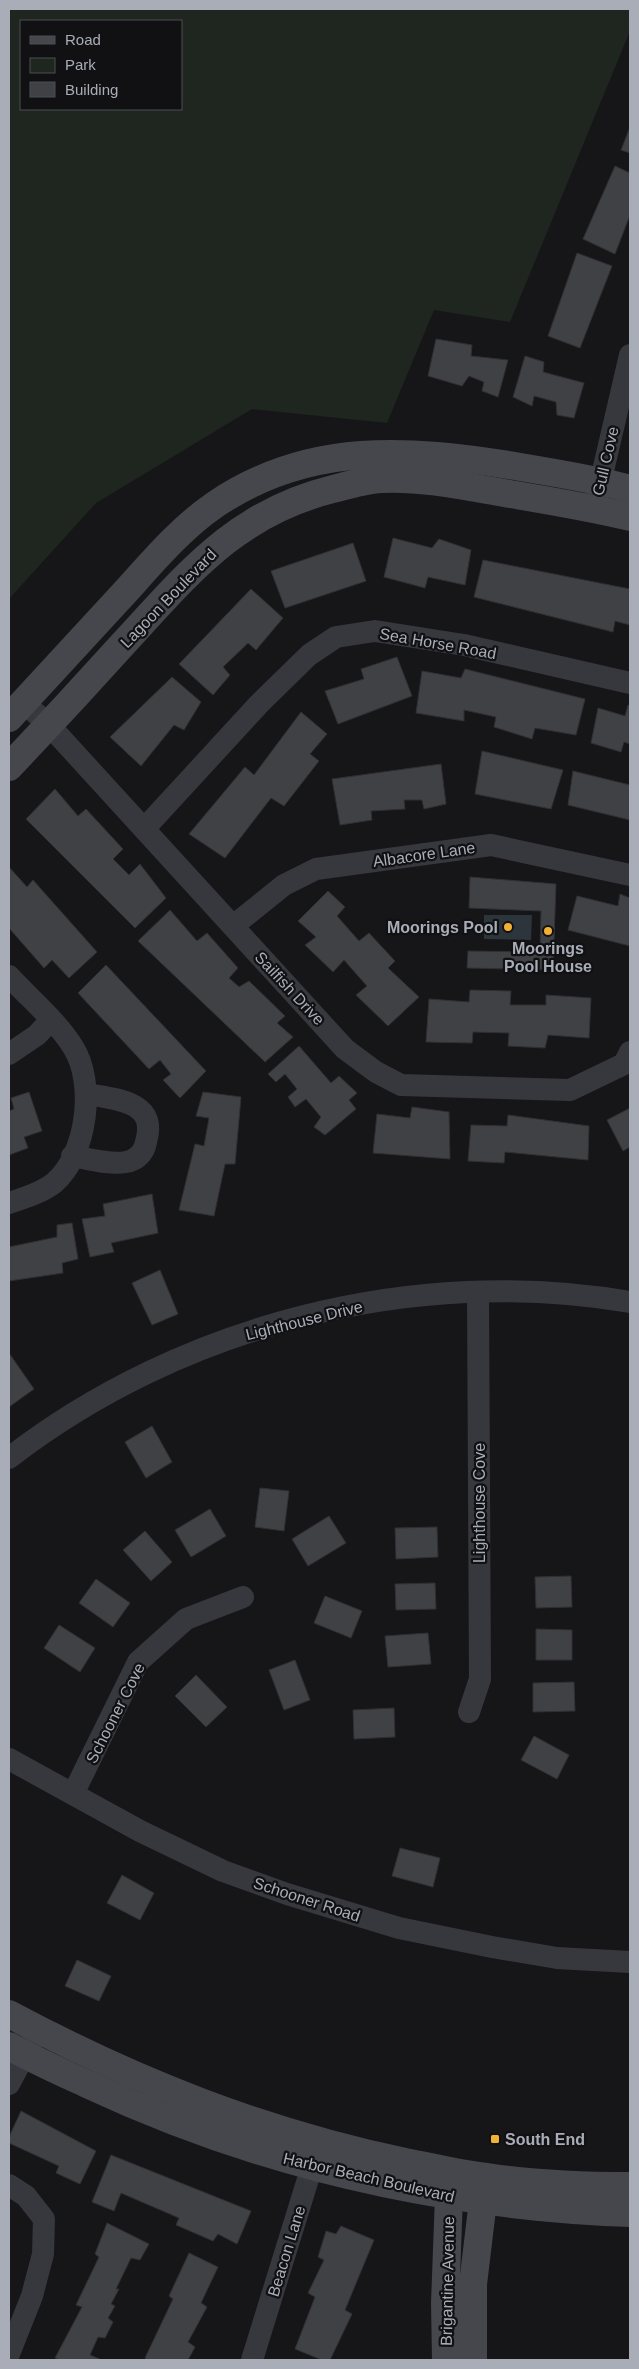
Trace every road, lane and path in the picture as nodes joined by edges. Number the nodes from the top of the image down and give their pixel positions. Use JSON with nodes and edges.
{"nodes":[{"id":1,"x":630,"y":354,"type":"edge"},
{"id":2,"x":600,"y":481,"type":"junction"},
{"id":3,"x":630,"y":489,"type":"edge"},
{"id":4,"x":594,"y":509,"type":"junction"},
{"id":5,"x":630,"y":517,"type":"edge"},
{"id":6,"x":630,"y":683,"type":"edge"},
{"id":7,"x":16,"y":710,"type":"edge"},
{"id":8,"x":50,"y":725,"type":"junction"},
{"id":9,"x":9,"y":767,"type":"edge"},
{"id":10,"x":144,"y":829,"type":"junction"},
{"id":11,"x":630,"y":875,"type":"edge"},
{"id":12,"x":233,"y":926,"type":"junction"},
{"id":13,"x":9,"y":976,"type":"edge"},
{"id":14,"x":51,"y":1020,"type":"junction"},
{"id":15,"x":630,"y":1052,"type":"edge"},
{"id":16,"x":9,"y":1054,"type":"edge"},
{"id":17,"x":86,"y":1094,"type":"junction"},
{"id":18,"x":72,"y":1156,"type":"junction"},
{"id":19,"x":9,"y":1203,"type":"edge"},
{"id":20,"x":478,"y":1292,"type":"junction"},
{"id":21,"x":630,"y":1302,"type":"edge"},
{"id":22,"x":9,"y":1458,"type":"edge"},
{"id":23,"x":243,"y":1597,"type":"dead end"},
{"id":24,"x":469,"y":1712,"type":"dead end"},
{"id":25,"x":9,"y":1758,"type":"edge"},
{"id":26,"x":73,"y":1794,"type":"junction"},
{"id":27,"x":630,"y":1962,"type":"edge"},
{"id":28,"x":9,"y":2014,"type":"edge"},
{"id":29,"x":38,"y":2030,"type":"junction"},
{"id":30,"x":17,"y":2051,"type":"edge"},
{"id":31,"x":9,"y":2084,"type":"edge"},
{"id":32,"x":319,"y":2141,"type":"junction"},
{"id":33,"x":312,"y":2167,"type":"junction"},
{"id":34,"x":451,"y":2184,"type":"junction"},
{"id":35,"x":9,"y":2185,"type":"edge"},
{"id":36,"x":630,"y":2186,"type":"edge"},
{"id":37,"x":484,"y":2189,"type":"junction"},
{"id":38,"x":630,"y":2213,"type":"edge"},
{"id":39,"x":9,"y":2354,"type":"edge"},
{"id":40,"x":252,"y":2360,"type":"edge"},
{"id":41,"x":446,"y":2360,"type":"edge"},
{"id":42,"x":473,"y":2360,"type":"edge"}],
"edges":[{"from":1,"to":2,"type":"street","name":"Gull Cove"},
{"from":2,"to":3,"type":"street","name":"Lagoon Boulevard"},
{"from":2,"to":4,"type":"street","name":"Gull Cove"},
{"from":2,"to":7,"type":"street","name":"Lagoon Boulevard"},
{"from":4,"to":5,"type":"street","name":"Lagoon Boulevard"},
{"from":4,"to":8,"type":"street","name":"Lagoon Boulevard"},
{"from":6,"to":10,"type":"street","name":"Sea Horse Road"},
{"from":7,"to":8,"type":"street","name":"Sailfish Drive"},
{"from":8,"to":9,"type":"street","name":"Lagoon Boulevard"},
{"from":8,"to":10,"type":"street","name":"Sailfish Drive"},
{"from":10,"to":12,"type":"street","name":"Sailfish Drive"},
{"from":11,"to":12,"type":"street","name":"Albacore Lane"},
{"from":12,"to":15,"type":"street","name":"Sailfish Drive"},
{"from":13,"to":14,"type":"street"},
{"from":14,"to":16,"type":"street"},
{"from":14,"to":17,"type":"street"},
{"from":17,"to":18,"type":"street"},
{"from":17,"to":18,"type":"street"},
{"from":18,"to":19,"type":"street"},
{"from":20,"to":21,"type":"street","name":"Lighthouse Drive"},
{"from":20,"to":22,"type":"street","name":"Lighthouse Drive"},
{"from":20,"to":24,"type":"street","name":"Lighthouse Cove"},
{"from":23,"to":26,"type":"street","name":"Schooner Cove"},
{"from":25,"to":26,"type":"street","name":"Schooner Road"},
{"from":26,"to":27,"type":"street","name":"Schooner Road"},
{"from":28,"to":29,"type":"street","name":"Harbor Beach Boulevard"},
{"from":29,"to":30,"type":"street"},
{"from":29,"to":32,"type":"street","name":"Harbor Beach Boulevard"},
{"from":30,"to":31,"type":"street"},
{"from":30,"to":33,"type":"street","name":"Harbor Beach Boulevard"},
{"from":32,"to":33,"type":"street","name":"Beacon Lane"},
{"from":32,"to":34,"type":"street","name":"Harbor Beach Boulevard"},
{"from":33,"to":34,"type":"street","name":"Harbor Beach Boulevard"},
{"from":33,"to":40,"type":"street","name":"Beacon Lane"},
{"from":34,"to":37,"type":"street"},
{"from":34,"to":41,"type":"street","name":"Brigantine Avenue"},
{"from":35,"to":39,"type":"street"},
{"from":36,"to":37,"type":"street"},
{"from":37,"to":38,"type":"street"},
{"from":37,"to":42,"type":"street","name":"Brigantine Avenue"}]}
